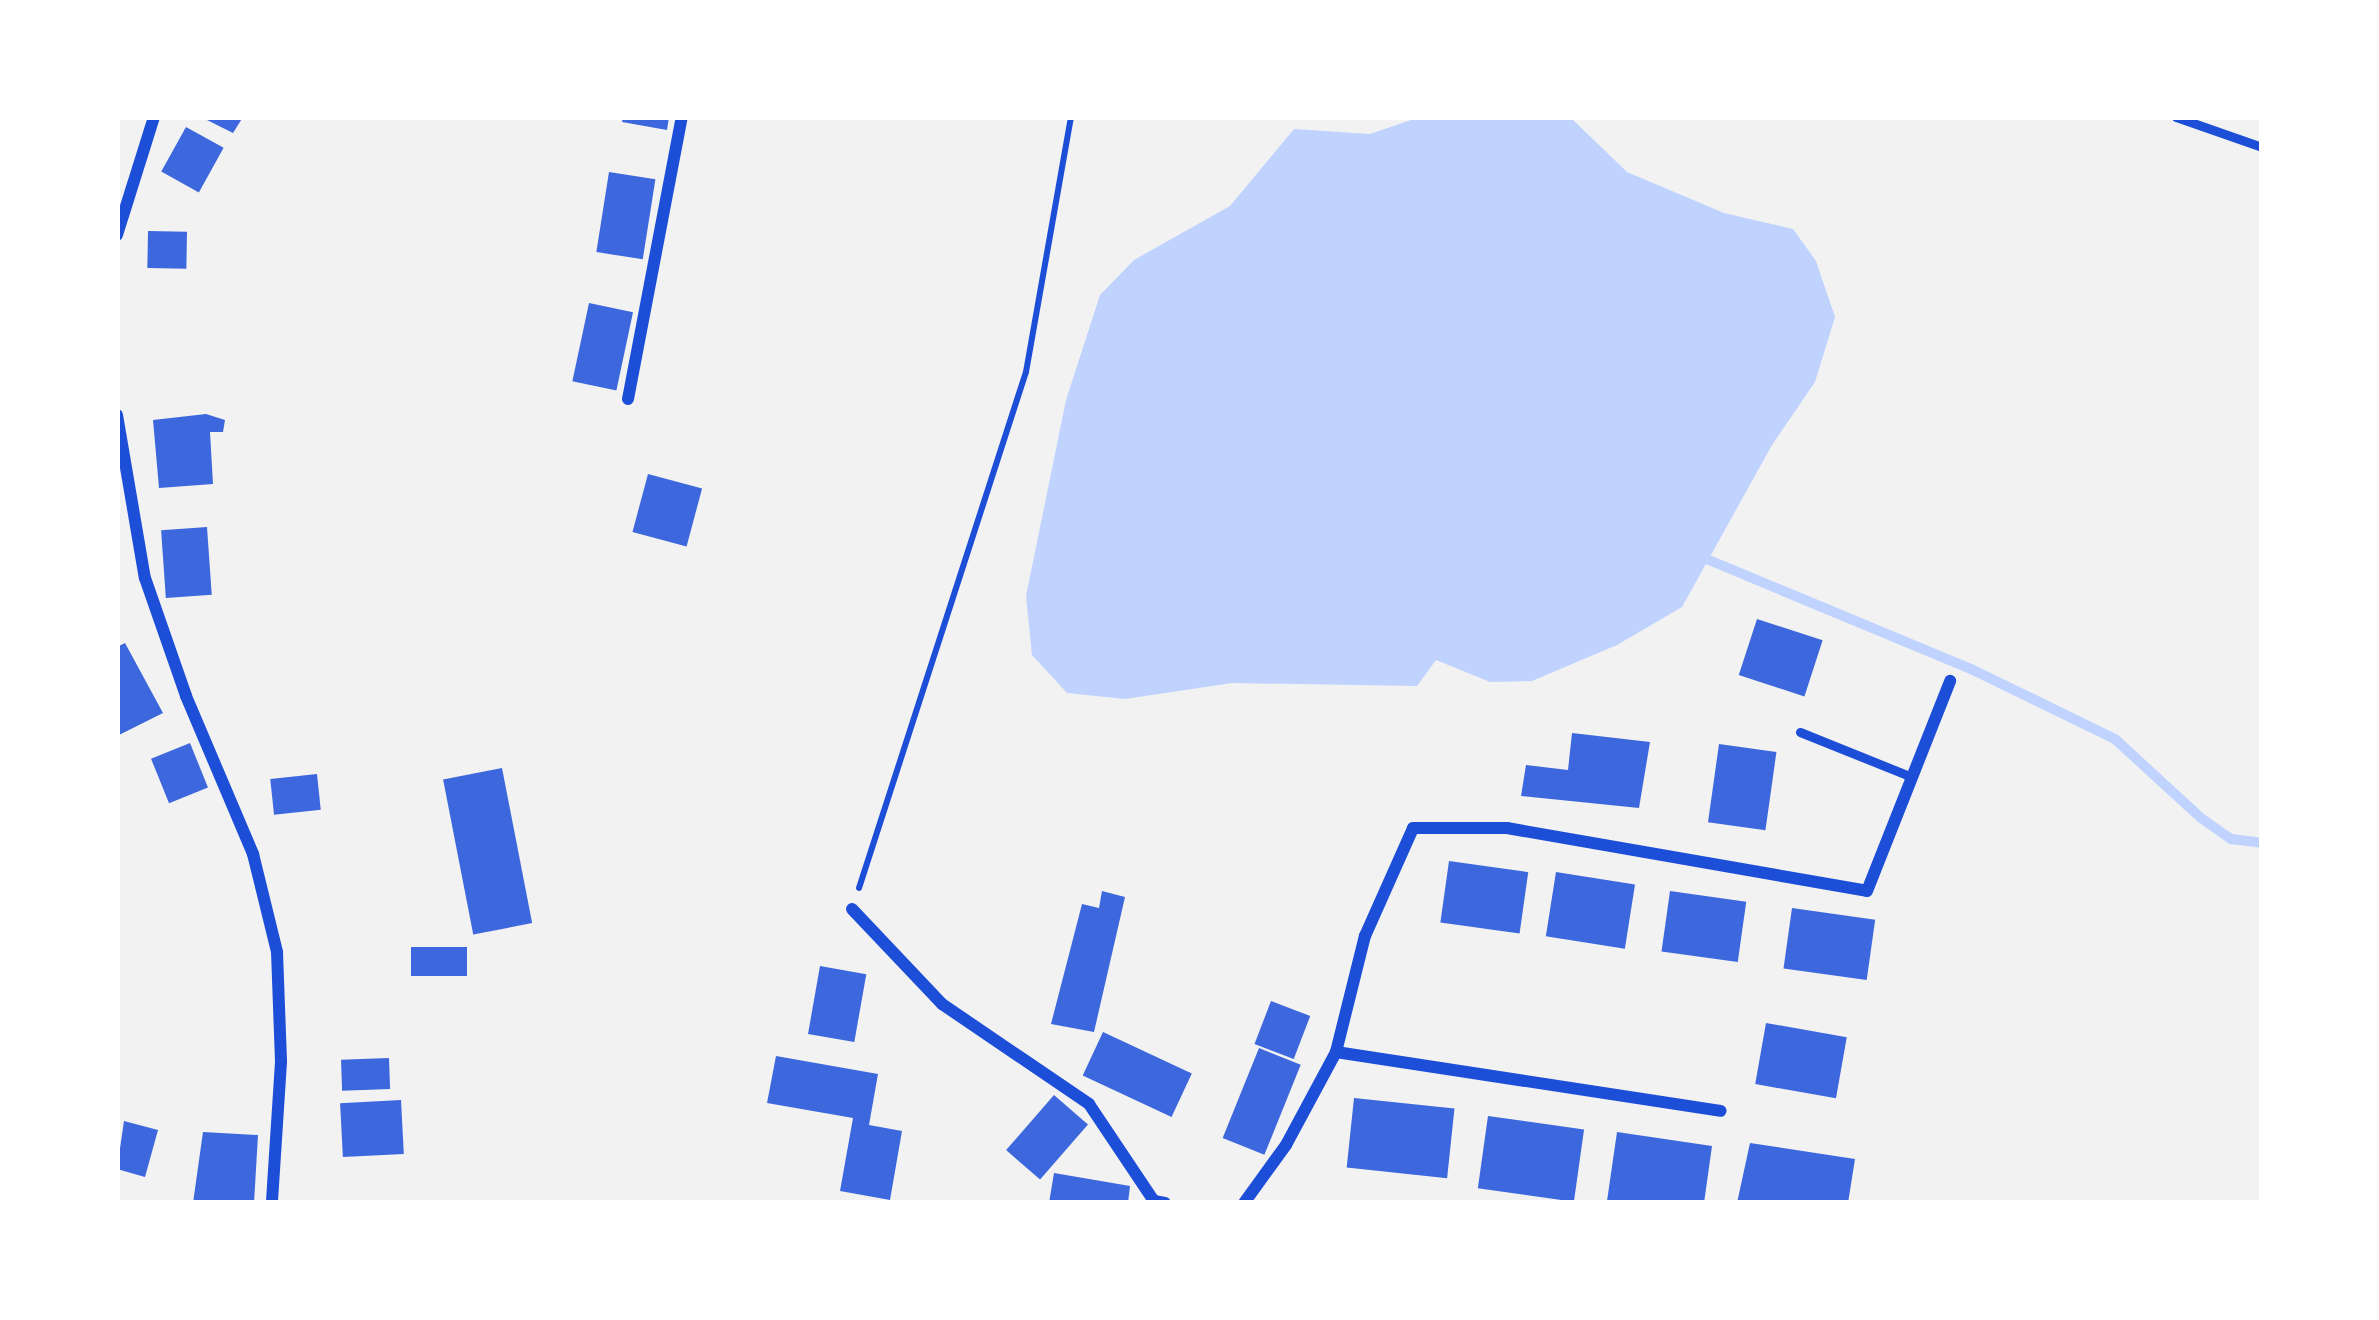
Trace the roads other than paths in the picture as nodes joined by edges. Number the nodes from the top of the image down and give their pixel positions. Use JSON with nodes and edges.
{"nodes":[{"id":1,"x":154,"y":117,"type":"edge"},
{"id":2,"x":682,"y":117,"type":"edge"},
{"id":3,"x":2176,"y":117,"type":"edge"},
{"id":4,"x":2262,"y":147,"type":"edge"},
{"id":5,"x":117,"y":235,"type":"edge"},
{"id":6,"x":628,"y":398,"type":"dead end"},
{"id":7,"x":117,"y":415,"type":"edge"},
{"id":8,"x":1950,"y":681,"type":"dead end"},
{"id":9,"x":1800,"y":732,"type":"dead end"},
{"id":10,"x":1912,"y":777,"type":"junction"},
{"id":11,"x":852,"y":909,"type":"road end"},
{"id":12,"x":1336,"y":1052,"type":"junction"},
{"id":13,"x":1720,"y":1111,"type":"dead end"},
{"id":14,"x":1158,"y":1202,"type":"edge"},
{"id":15,"x":272,"y":1203,"type":"edge"},
{"id":16,"x":1244,"y":1203,"type":"edge"}],
"edges":[{"from":1,"to":5,"type":"street"},
{"from":2,"to":6,"type":"street"},
{"from":3,"to":4,"type":"lane"},
{"from":7,"to":15,"type":"street"},
{"from":8,"to":10,"type":"street"},
{"from":9,"to":10,"type":"lane"},
{"from":10,"to":12,"type":"street"},
{"from":11,"to":14,"type":"street"},
{"from":12,"to":13,"type":"street"},
{"from":12,"to":16,"type":"street"}]}
